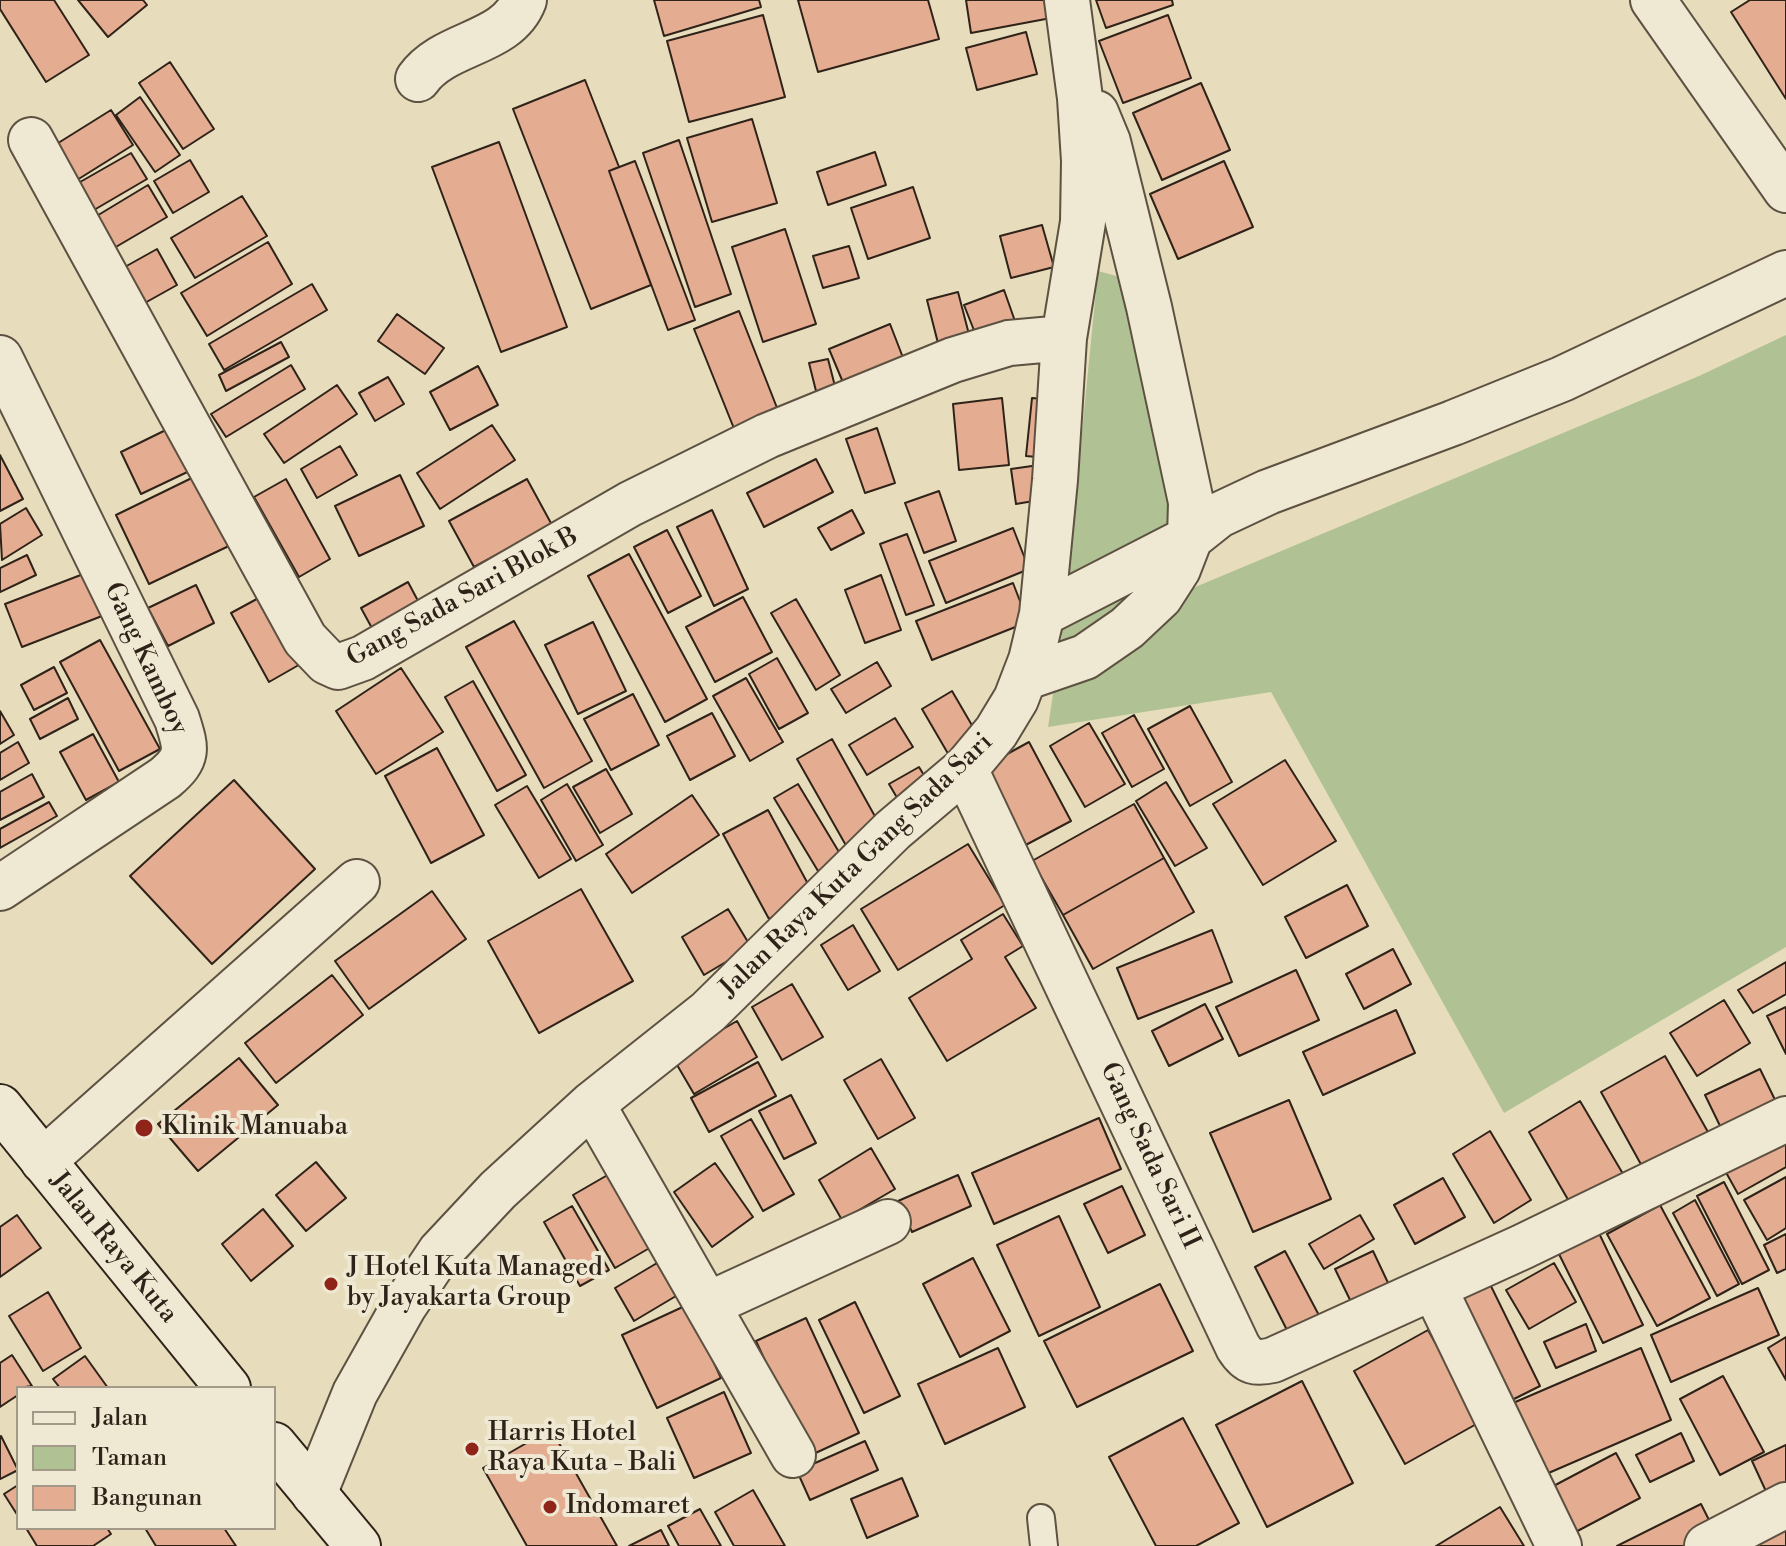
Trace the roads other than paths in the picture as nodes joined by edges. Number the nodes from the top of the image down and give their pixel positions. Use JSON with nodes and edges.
{"nodes":[{"id":1,"x":524,"y":0,"type":"edge"},
{"id":2,"x":1067,"y":0,"type":"edge"},
{"id":3,"x":1653,"y":0,"type":"edge"},
{"id":4,"x":418,"y":79,"type":"dead end"},
{"id":5,"x":1080,"y":98,"type":"junction"},
{"id":6,"x":31,"y":140,"type":"dead end"},
{"id":7,"x":1786,"y":190,"type":"edge"},
{"id":8,"x":1786,"y":273,"type":"edge"},
{"id":9,"x":1064,"y":338,"type":"junction"},
{"id":10,"x":0,"y":358,"type":"edge"},
{"id":11,"x":1190,"y":538,"type":"junction"},
{"id":12,"x":1042,"y":614,"type":"junction"},
{"id":13,"x":1024,"y":678,"type":"junction"},
{"id":14,"x":965,"y":769,"type":"junction"},
{"id":15,"x":357,"y":882,"type":"dead end"},
{"id":16,"x":0,"y":888,"type":"edge"},
{"id":17,"x":592,"y":1104,"type":"junction"},
{"id":18,"x":0,"y":1107,"type":"edge"},
{"id":19,"x":1786,"y":1119,"type":"edge"},
{"id":20,"x":43,"y":1161,"type":"junction"},
{"id":21,"x":888,"y":1222,"type":"dead end"},
{"id":22,"x":1434,"y":1288,"type":"junction"},
{"id":23,"x":707,"y":1305,"type":"junction"},
{"id":24,"x":226,"y":1386,"type":"edge"},
{"id":25,"x":276,"y":1447,"type":"edge"},
{"id":26,"x":793,"y":1455,"type":"dead end"},
{"id":27,"x":314,"y":1494,"type":"junction"},
{"id":28,"x":1786,"y":1505,"type":"edge"},
{"id":29,"x":1041,"y":1518,"type":"dead end"},
{"id":30,"x":358,"y":1546,"type":"edge"},
{"id":31,"x":1044,"y":1546,"type":"edge"},
{"id":32,"x":1559,"y":1546,"type":"edge"},
{"id":33,"x":1707,"y":1546,"type":"edge"}],
"edges":[{"from":1,"to":4,"type":"street"},
{"from":2,"to":5,"type":"street","name":"Jalan Raya Kuta Gang Sada Sari"},
{"from":3,"to":7,"type":"street"},
{"from":5,"to":9,"type":"street","name":"Jalan Raya Kuta Gang Sada Sari"},
{"from":5,"to":11,"type":"street"},
{"from":6,"to":9,"type":"street","name":"Gang Sada Sari Blok B"},
{"from":8,"to":11,"type":"street"},
{"from":9,"to":12,"type":"street","name":"Jalan Raya Kuta Gang Sada Sari"},
{"from":10,"to":16,"type":"street","name":"Gang Kamboy"},
{"from":11,"to":12,"type":"street"},
{"from":11,"to":13,"type":"street"},
{"from":12,"to":13,"type":"street","name":"Jalan Raya Kuta Gang Sada Sari"},
{"from":13,"to":14,"type":"street","name":"Jalan Raya Kuta Gang Sada Sari"},
{"from":14,"to":17,"type":"street","name":"Jalan Raya Kuta Gang Sada Sari"},
{"from":14,"to":22,"type":"street","name":"Gang Sada Sari II"},
{"from":15,"to":20,"type":"street"},
{"from":17,"to":23,"type":"street"},
{"from":17,"to":27,"type":"street","name":"Jalan Raya Kuta Gang Sada Sari"},
{"from":18,"to":20,"type":"street","name":"Jalan Raya Kuta"},
{"from":19,"to":22,"type":"street","name":"Gang Sada Sari II"},
{"from":20,"to":24,"type":"street","name":"Jalan Raya Kuta"},
{"from":21,"to":23,"type":"street"},
{"from":22,"to":32,"type":"street"},
{"from":23,"to":26,"type":"street"},
{"from":25,"to":27,"type":"street"},
{"from":27,"to":30,"type":"street"},
{"from":28,"to":33,"type":"street"},
{"from":29,"to":31,"type":"lane"}]}
